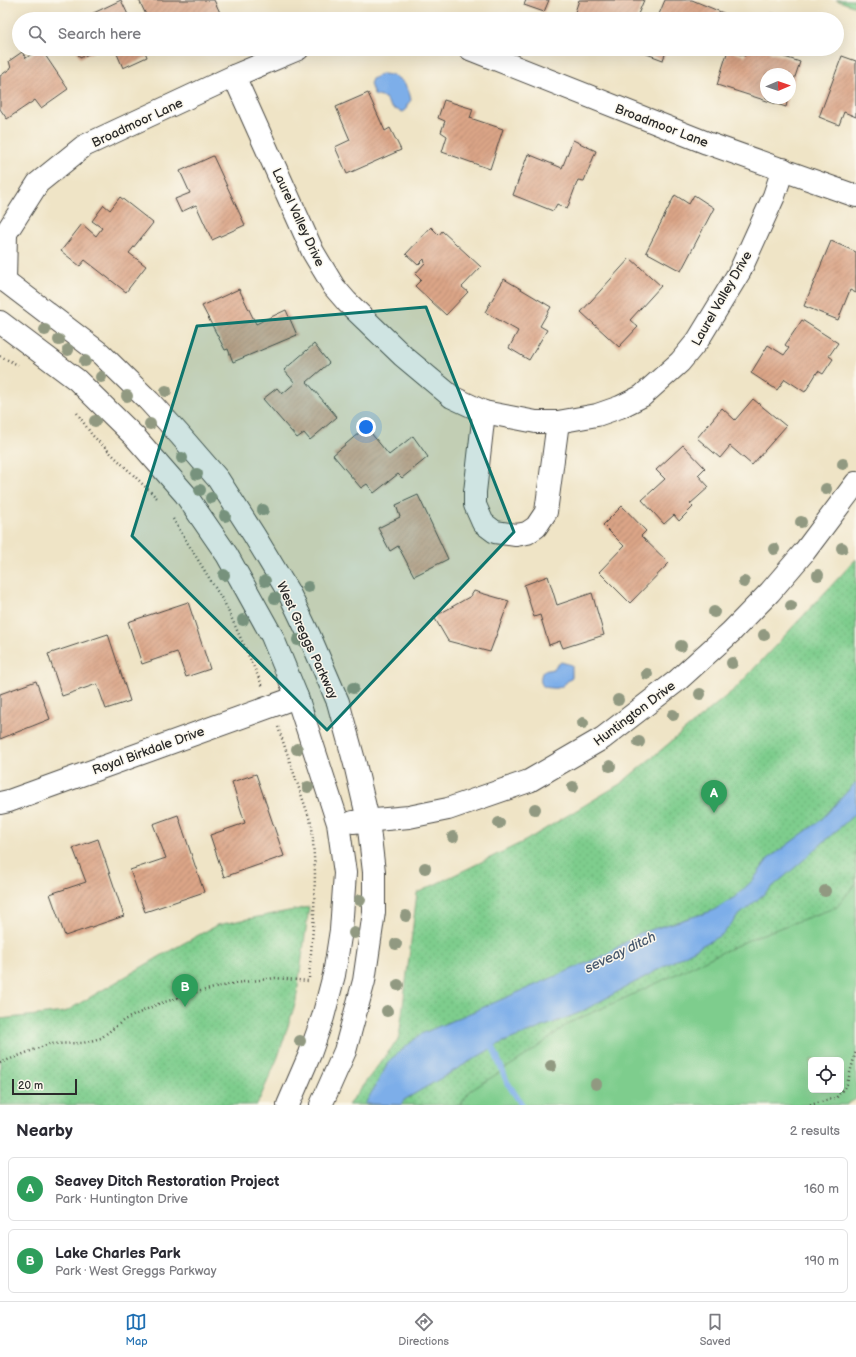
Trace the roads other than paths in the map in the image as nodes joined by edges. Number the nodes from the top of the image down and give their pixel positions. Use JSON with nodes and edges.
{"nodes":[{"id":1,"x":281,"y":56,"type":"edge"},
{"id":2,"x":488,"y":56,"type":"edge"},
{"id":3,"x":234,"y":76,"type":"junction"},
{"id":4,"x":783,"y":170,"type":"junction"},
{"id":5,"x":856,"y":196,"type":"edge"},
{"id":6,"x":3,"y":234,"type":"edge"},
{"id":7,"x":2,"y":278,"type":"edge"},
{"id":8,"x":0,"y":322,"type":"edge"},
{"id":9,"x":484,"y":412,"type":"junction"},
{"id":10,"x":558,"y":422,"type":"junction"},
{"id":11,"x":856,"y":483,"type":"edge"},
{"id":12,"x":297,"y":697,"type":"junction"},
{"id":13,"x":0,"y":803,"type":"edge"},
{"id":14,"x":368,"y":820,"type":"junction"},
{"id":15,"x":338,"y":823,"type":"junction"},
{"id":16,"x":288,"y":1105,"type":"edge"},
{"id":17,"x":321,"y":1105,"type":"edge"}],
"edges":[{"from":1,"to":3,"type":"street","name":"Broadmoor Lane"},
{"from":2,"to":4,"type":"street","name":"Broadmoor Lane"},
{"from":3,"to":6,"type":"street","name":"Broadmoor Lane"},
{"from":3,"to":9,"type":"street","name":"Laurel Valley Drive"},
{"from":4,"to":5,"type":"street","name":"Broadmoor Lane"},
{"from":4,"to":10,"type":"street","name":"Laurel Valley Drive"},
{"from":6,"to":7,"type":"street","name":"Broadmoor Lane"},
{"from":7,"to":14,"type":"street","name":"West Greggs Parkway"},
{"from":8,"to":12,"type":"street"},
{"from":9,"to":10,"type":"street","name":"Laurel Valley Drive"},
{"from":9,"to":10,"type":"street"},
{"from":11,"to":14,"type":"street","name":"Huntington Drive"},
{"from":12,"to":13,"type":"street","name":"Royal Birkdale Drive"},
{"from":12,"to":15,"type":"street"},
{"from":14,"to":15,"type":"street","name":"Huntington Drive"},
{"from":14,"to":17,"type":"street","name":"West Greggs Parkway"},
{"from":15,"to":16,"type":"street"}]}
